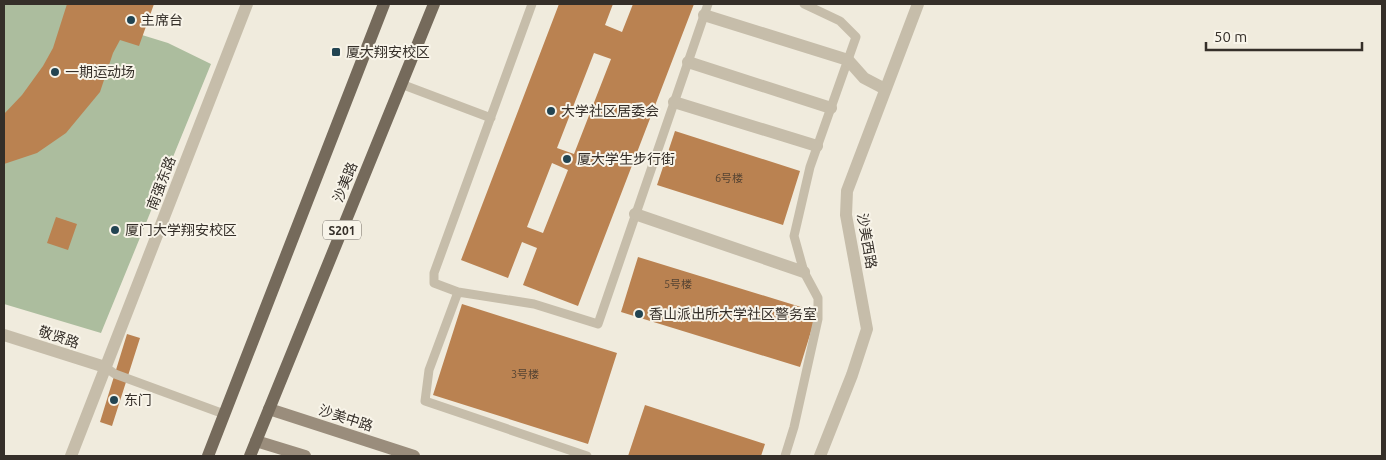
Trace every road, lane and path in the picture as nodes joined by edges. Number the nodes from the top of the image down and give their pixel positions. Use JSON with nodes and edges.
{"nodes":[{"id":1,"x":248,"y":4,"type":"edge"},
{"id":2,"x":384,"y":4,"type":"edge"},
{"id":3,"x":434,"y":4,"type":"edge"},
{"id":4,"x":532,"y":4,"type":"edge"},
{"id":5,"x":804,"y":4,"type":"edge"},
{"id":6,"x":918,"y":4,"type":"edge"},
{"id":7,"x":706,"y":9,"type":"edge"},
{"id":8,"x":848,"y":60,"type":"junction"},
{"id":9,"x":688,"y":62,"type":"junction"},
{"id":10,"x":401,"y":84,"type":"junction"},
{"id":11,"x":885,"y":89,"type":"junction"},
{"id":12,"x":674,"y":102,"type":"junction"},
{"id":13,"x":831,"y":108,"type":"junction"},
{"id":14,"x":491,"y":118,"type":"junction"},
{"id":15,"x":817,"y":146,"type":"junction"},
{"id":16,"x":635,"y":214,"type":"junction"},
{"id":17,"x":804,"y":272,"type":"junction"},
{"id":18,"x":458,"y":292,"type":"junction"},
{"id":19,"x":4,"y":334,"type":"edge"},
{"id":20,"x":105,"y":367,"type":"junction"},
{"id":21,"x":269,"y":409,"type":"junction"},
{"id":22,"x":224,"y":414,"type":"junction"},
{"id":23,"x":256,"y":441,"type":"junction"},
{"id":24,"x":71,"y":456,"type":"edge"},
{"id":25,"x":208,"y":456,"type":"edge"},
{"id":26,"x":250,"y":456,"type":"edge"},
{"id":27,"x":305,"y":456,"type":"edge"},
{"id":28,"x":414,"y":456,"type":"edge"},
{"id":29,"x":587,"y":456,"type":"edge"},
{"id":30,"x":785,"y":456,"type":"edge"},
{"id":31,"x":820,"y":456,"type":"edge"}],
"edges":[{"from":1,"to":20,"type":"street","name":"南强东路"},
{"from":2,"to":22,"type":"main road","name":"沙美路"},
{"from":3,"to":10,"type":"main road","name":"沙美路","number":"S201"},
{"from":4,"to":14,"type":"lane"},
{"from":5,"to":8,"type":"lane"},
{"from":6,"to":11,"type":"street","name":"沙美西路"},
{"from":7,"to":8,"type":"street"},
{"from":7,"to":9,"type":"lane"},
{"from":8,"to":11,"type":"street"},
{"from":8,"to":13,"type":"lane"},
{"from":9,"to":12,"type":"lane"},
{"from":9,"to":13,"type":"street"},
{"from":10,"to":14,"type":"lane"},
{"from":10,"to":21,"type":"main road","name":"沙美路","number":"S201"},
{"from":11,"to":31,"type":"street","name":"沙美西路"},
{"from":12,"to":15,"type":"street"},
{"from":12,"to":16,"type":"lane"},
{"from":13,"to":15,"type":"lane"},
{"from":14,"to":18,"type":"lane"},
{"from":15,"to":17,"type":"lane"},
{"from":16,"to":17,"type":"street"},
{"from":16,"to":18,"type":"lane"},
{"from":17,"to":30,"type":"lane"},
{"from":18,"to":29,"type":"lane"},
{"from":19,"to":20,"type":"street","name":"敬贤路"},
{"from":20,"to":22,"type":"lane"},
{"from":20,"to":24,"type":"street","name":"南强东路"},
{"from":21,"to":23,"type":"main road","name":"沙美路","number":"S201"},
{"from":21,"to":28,"type":"street","name":"沙美中路"},
{"from":22,"to":25,"type":"main road","name":"沙美路"},
{"from":23,"to":26,"type":"main road","name":"沙美路","number":"S201"},
{"from":23,"to":27,"type":"street"}]}
